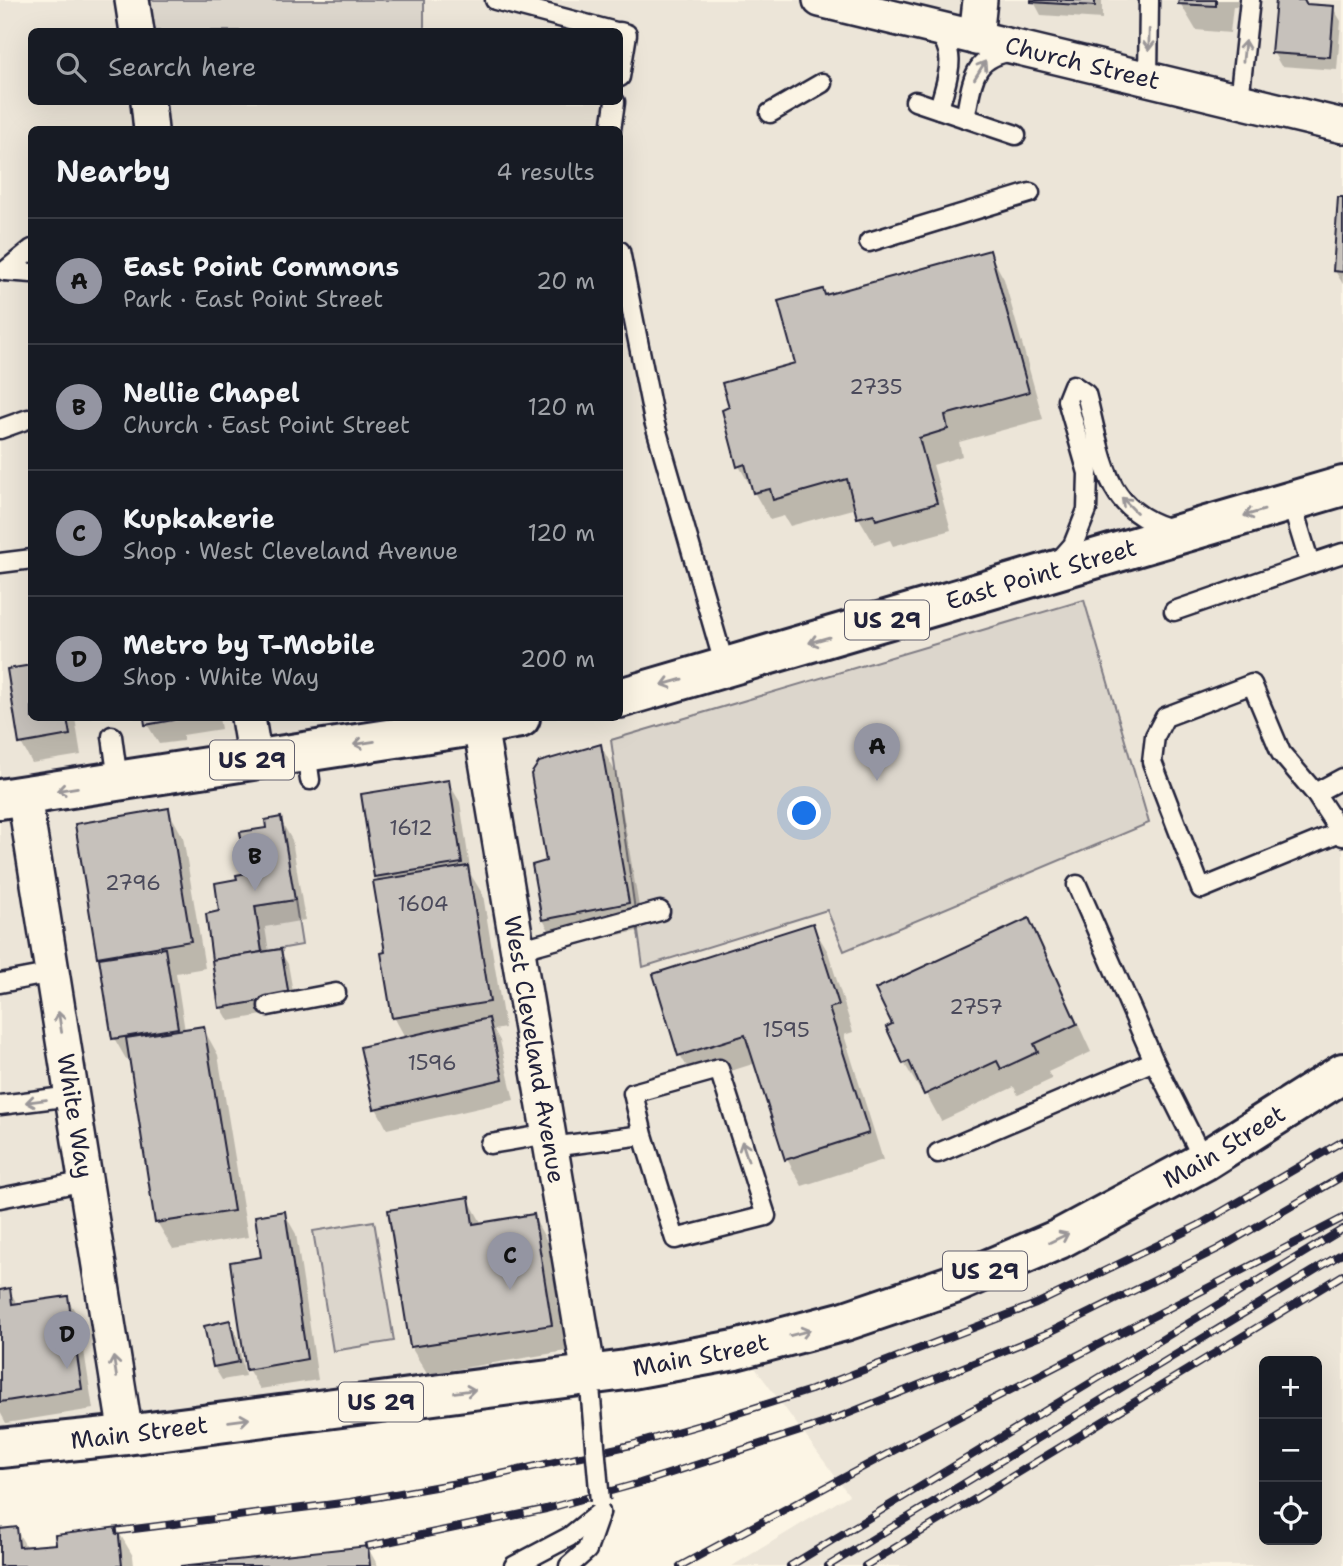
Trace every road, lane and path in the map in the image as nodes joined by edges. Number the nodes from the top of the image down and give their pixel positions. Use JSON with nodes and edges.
{"nodes":[{"id":1,"x":132,"y":0,"type":"edge"},
{"id":2,"x":495,"y":0,"type":"edge"},
{"id":3,"x":820,"y":0,"type":"edge"},
{"id":4,"x":980,"y":0,"type":"edge"},
{"id":5,"x":1149,"y":0,"type":"edge"},
{"id":6,"x":1250,"y":0,"type":"edge"},
{"id":7,"x":136,"y":28,"type":"edge"},
{"id":8,"x":603,"y":28,"type":"edge"},
{"id":9,"x":933,"y":28,"type":"junction"},
{"id":10,"x":623,"y":33,"type":"edge"},
{"id":11,"x":976,"y":38,"type":"junction"},
{"id":12,"x":1023,"y":49,"type":"junction"},
{"id":13,"x":623,"y":59,"type":"edge"},
{"id":14,"x":1148,"y":79,"type":"junction"},
{"id":15,"x":822,"y":83,"type":"dead end"},
{"id":16,"x":915,"y":101,"type":"dead end"},
{"id":17,"x":1239,"y":101,"type":"junction"},
{"id":18,"x":148,"y":105,"type":"edge"},
{"id":19,"x":615,"y":105,"type":"edge"},
{"id":20,"x":939,"y":109,"type":"junction"},
{"id":21,"x":770,"y":113,"type":"dead end"},
{"id":22,"x":965,"y":118,"type":"junction"},
{"id":23,"x":151,"y":126,"type":"edge"},
{"id":24,"x":612,"y":126,"type":"edge"},
{"id":25,"x":1343,"y":126,"type":"edge"},
{"id":26,"x":1016,"y":135,"type":"dead end"},
{"id":27,"x":1030,"y":193,"type":"dead end"},
{"id":28,"x":869,"y":242,"type":"dead end"},
{"id":29,"x":28,"y":252,"type":"edge"},
{"id":30,"x":28,"y":265,"type":"edge"},
{"id":31,"x":623,"y":266,"type":"edge"},
{"id":32,"x":2,"y":272,"type":"edge"},
{"id":33,"x":28,"y":274,"type":"edge"},
{"id":34,"x":28,"y":419,"type":"dead end"},
{"id":35,"x":0,"y":429,"type":"edge"},
{"id":36,"x":1343,"y":486,"type":"edge"},
{"id":37,"x":1291,"y":502,"type":"junction"},
{"id":38,"x":1190,"y":531,"type":"junction"},
{"id":39,"x":1343,"y":553,"type":"edge"},
{"id":40,"x":28,"y":559,"type":"edge"},
{"id":41,"x":0,"y":563,"type":"edge"},
{"id":42,"x":1310,"y":564,"type":"junction"},
{"id":43,"x":1049,"y":573,"type":"junction"},
{"id":44,"x":1174,"y":611,"type":"dead end"},
{"id":45,"x":725,"y":667,"type":"junction"},
{"id":46,"x":623,"y":697,"type":"edge"},
{"id":47,"x":249,"y":721,"type":"edge"},
{"id":48,"x":503,"y":721,"type":"edge"},
{"id":49,"x":480,"y":725,"type":"junction"},
{"id":50,"x":112,"y":736,"type":"dead end"},
{"id":51,"x":256,"y":760,"type":"junction"},
{"id":52,"x":1343,"y":779,"type":"edge"},
{"id":53,"x":118,"y":781,"type":"junction"},
{"id":54,"x":1315,"y":793,"type":"junction"},
{"id":55,"x":12,"y":797,"type":"edge"},
{"id":56,"x":1342,"y":834,"type":"edge"},
{"id":57,"x":1077,"y":885,"type":"dead end"},
{"id":58,"x":660,"y":911,"type":"dead end"},
{"id":59,"x":518,"y":950,"type":"junction"},
{"id":60,"x":53,"y":973,"type":"junction"},
{"id":61,"x":0,"y":983,"type":"edge"},
{"id":62,"x":336,"y":993,"type":"dead end"},
{"id":63,"x":268,"y":1006,"type":"dead end"},
{"id":64,"x":1154,"y":1061,"type":"junction"},
{"id":65,"x":1343,"y":1073,"type":"edge"},
{"id":66,"x":72,"y":1096,"type":"junction"},
{"id":67,"x":0,"y":1105,"type":"edge"},
{"id":68,"x":643,"y":1135,"type":"junction"},
{"id":69,"x":550,"y":1140,"type":"junction"},
{"id":70,"x":489,"y":1144,"type":"dead end"},
{"id":71,"x":938,"y":1153,"type":"dead end"},
{"id":72,"x":1204,"y":1161,"type":"junction"},
{"id":73,"x":86,"y":1181,"type":"junction"},
{"id":74,"x":0,"y":1198,"type":"edge"},
{"id":75,"x":589,"y":1375,"type":"junction"},
{"id":76,"x":126,"y":1435,"type":"junction"},
{"id":77,"x":0,"y":1448,"type":"edge"},
{"id":78,"x":600,"y":1507,"type":"junction"},
{"id":79,"x":513,"y":1566,"type":"edge"},
{"id":80,"x":569,"y":1566,"type":"edge"}],
"edges":[{"from":1,"to":7,"type":"street"},
{"from":2,"to":8,"type":"lane"},
{"from":3,"to":9,"type":"street","name":"Church Street"},
{"from":4,"to":11,"type":"street"},
{"from":5,"to":14,"type":"lane","one_way":true},
{"from":17,"to":6,"type":"lane","one_way":true},
{"from":9,"to":11,"type":"street","name":"Church Street"},
{"from":9,"to":20,"type":"lane"},
{"from":10,"to":13,"type":"lane"},
{"from":11,"to":12,"type":"street","name":"Church Street"},
{"from":12,"to":14,"type":"street","name":"Church Street"},
{"from":22,"to":12,"type":"lane","one_way":true},
{"from":14,"to":17,"type":"street","name":"Church Street"},
{"from":15,"to":21,"type":"lane"},
{"from":16,"to":20,"type":"lane"},
{"from":17,"to":25,"type":"street","name":"Church Street"},
{"from":18,"to":23,"type":"street"},
{"from":19,"to":24,"type":"lane"},
{"from":20,"to":22,"type":"lane"},
{"from":22,"to":26,"type":"lane"},
{"from":27,"to":28,"type":"lane"},
{"from":29,"to":32,"type":"lane"},
{"from":30,"to":32,"type":"lane"},
{"from":31,"to":45,"type":"lane"},
{"from":32,"to":33,"type":"lane"},
{"from":34,"to":35,"type":"lane"},
{"from":36,"to":37,"type":"main road","name":"East Point Street","number":"US 29"},
{"from":37,"to":38,"type":"main road","name":"East Point Street","number":"US 29","one_way":true},
{"from":37,"to":42,"type":"lane"},
{"from":38,"to":43,"type":"main road","name":"East Point Street","number":"US 29"},
{"from":38,"to":43,"type":"lane","one_way":true},
{"from":39,"to":42,"type":"lane"},
{"from":40,"to":41,"type":"lane"},
{"from":42,"to":44,"type":"lane"},
{"from":43,"to":45,"type":"main road","name":"East Point Street","number":"US 29","one_way":true},
{"from":45,"to":46,"type":"main road","name":"East Point Street","number":"US 29","one_way":true},
{"from":47,"to":51,"type":"street"},
{"from":48,"to":49,"type":"main road","number":"US 29"},
{"from":49,"to":51,"type":"main road","number":"US 29","one_way":true},
{"from":49,"to":59,"type":"street","name":"West Cleveland Avenue"},
{"from":50,"to":53,"type":"lane"},
{"from":51,"to":53,"type":"main road","number":"US 29"},
{"from":52,"to":54,"type":"lane"},
{"from":53,"to":55,"type":"main road","number":"US 29","one_way":true},
{"from":54,"to":56,"type":"lane"},
{"from":54,"to":56,"type":"lane"},
{"from":55,"to":60,"type":"street","name":"White Way"},
{"from":57,"to":64,"type":"lane"},
{"from":58,"to":59,"type":"lane"},
{"from":59,"to":69,"type":"street","name":"West Cleveland Avenue"},
{"from":60,"to":61,"type":"lane"},
{"from":66,"to":60,"type":"street","name":"White Way","one_way":true},
{"from":62,"to":63,"type":"lane"},
{"from":64,"to":71,"type":"lane"},
{"from":64,"to":72,"type":"lane"},
{"from":65,"to":72,"type":"main road","name":"Main Street","number":"US 29"},
{"from":66,"to":67,"type":"lane","one_way":true},
{"from":66,"to":73,"type":"street","name":"White Way"},
{"from":68,"to":68,"type":"lane","one_way":true},
{"from":68,"to":69,"type":"lane"},
{"from":69,"to":70,"type":"lane"},
{"from":69,"to":75,"type":"street","name":"West Cleveland Avenue"},
{"from":75,"to":72,"type":"main road","name":"Main Street","number":"US 29","one_way":true},
{"from":73,"to":74,"type":"lane"},
{"from":76,"to":73,"type":"street","name":"White Way","one_way":true},
{"from":76,"to":75,"type":"main road","name":"Main Street","number":"US 29","one_way":true},
{"from":75,"to":78,"type":"lane","bridge":true},
{"from":76,"to":77,"type":"main road","name":"Main Street","number":"US 29"},
{"from":78,"to":79,"type":"lane"},
{"from":78,"to":80,"type":"lane"}]}
